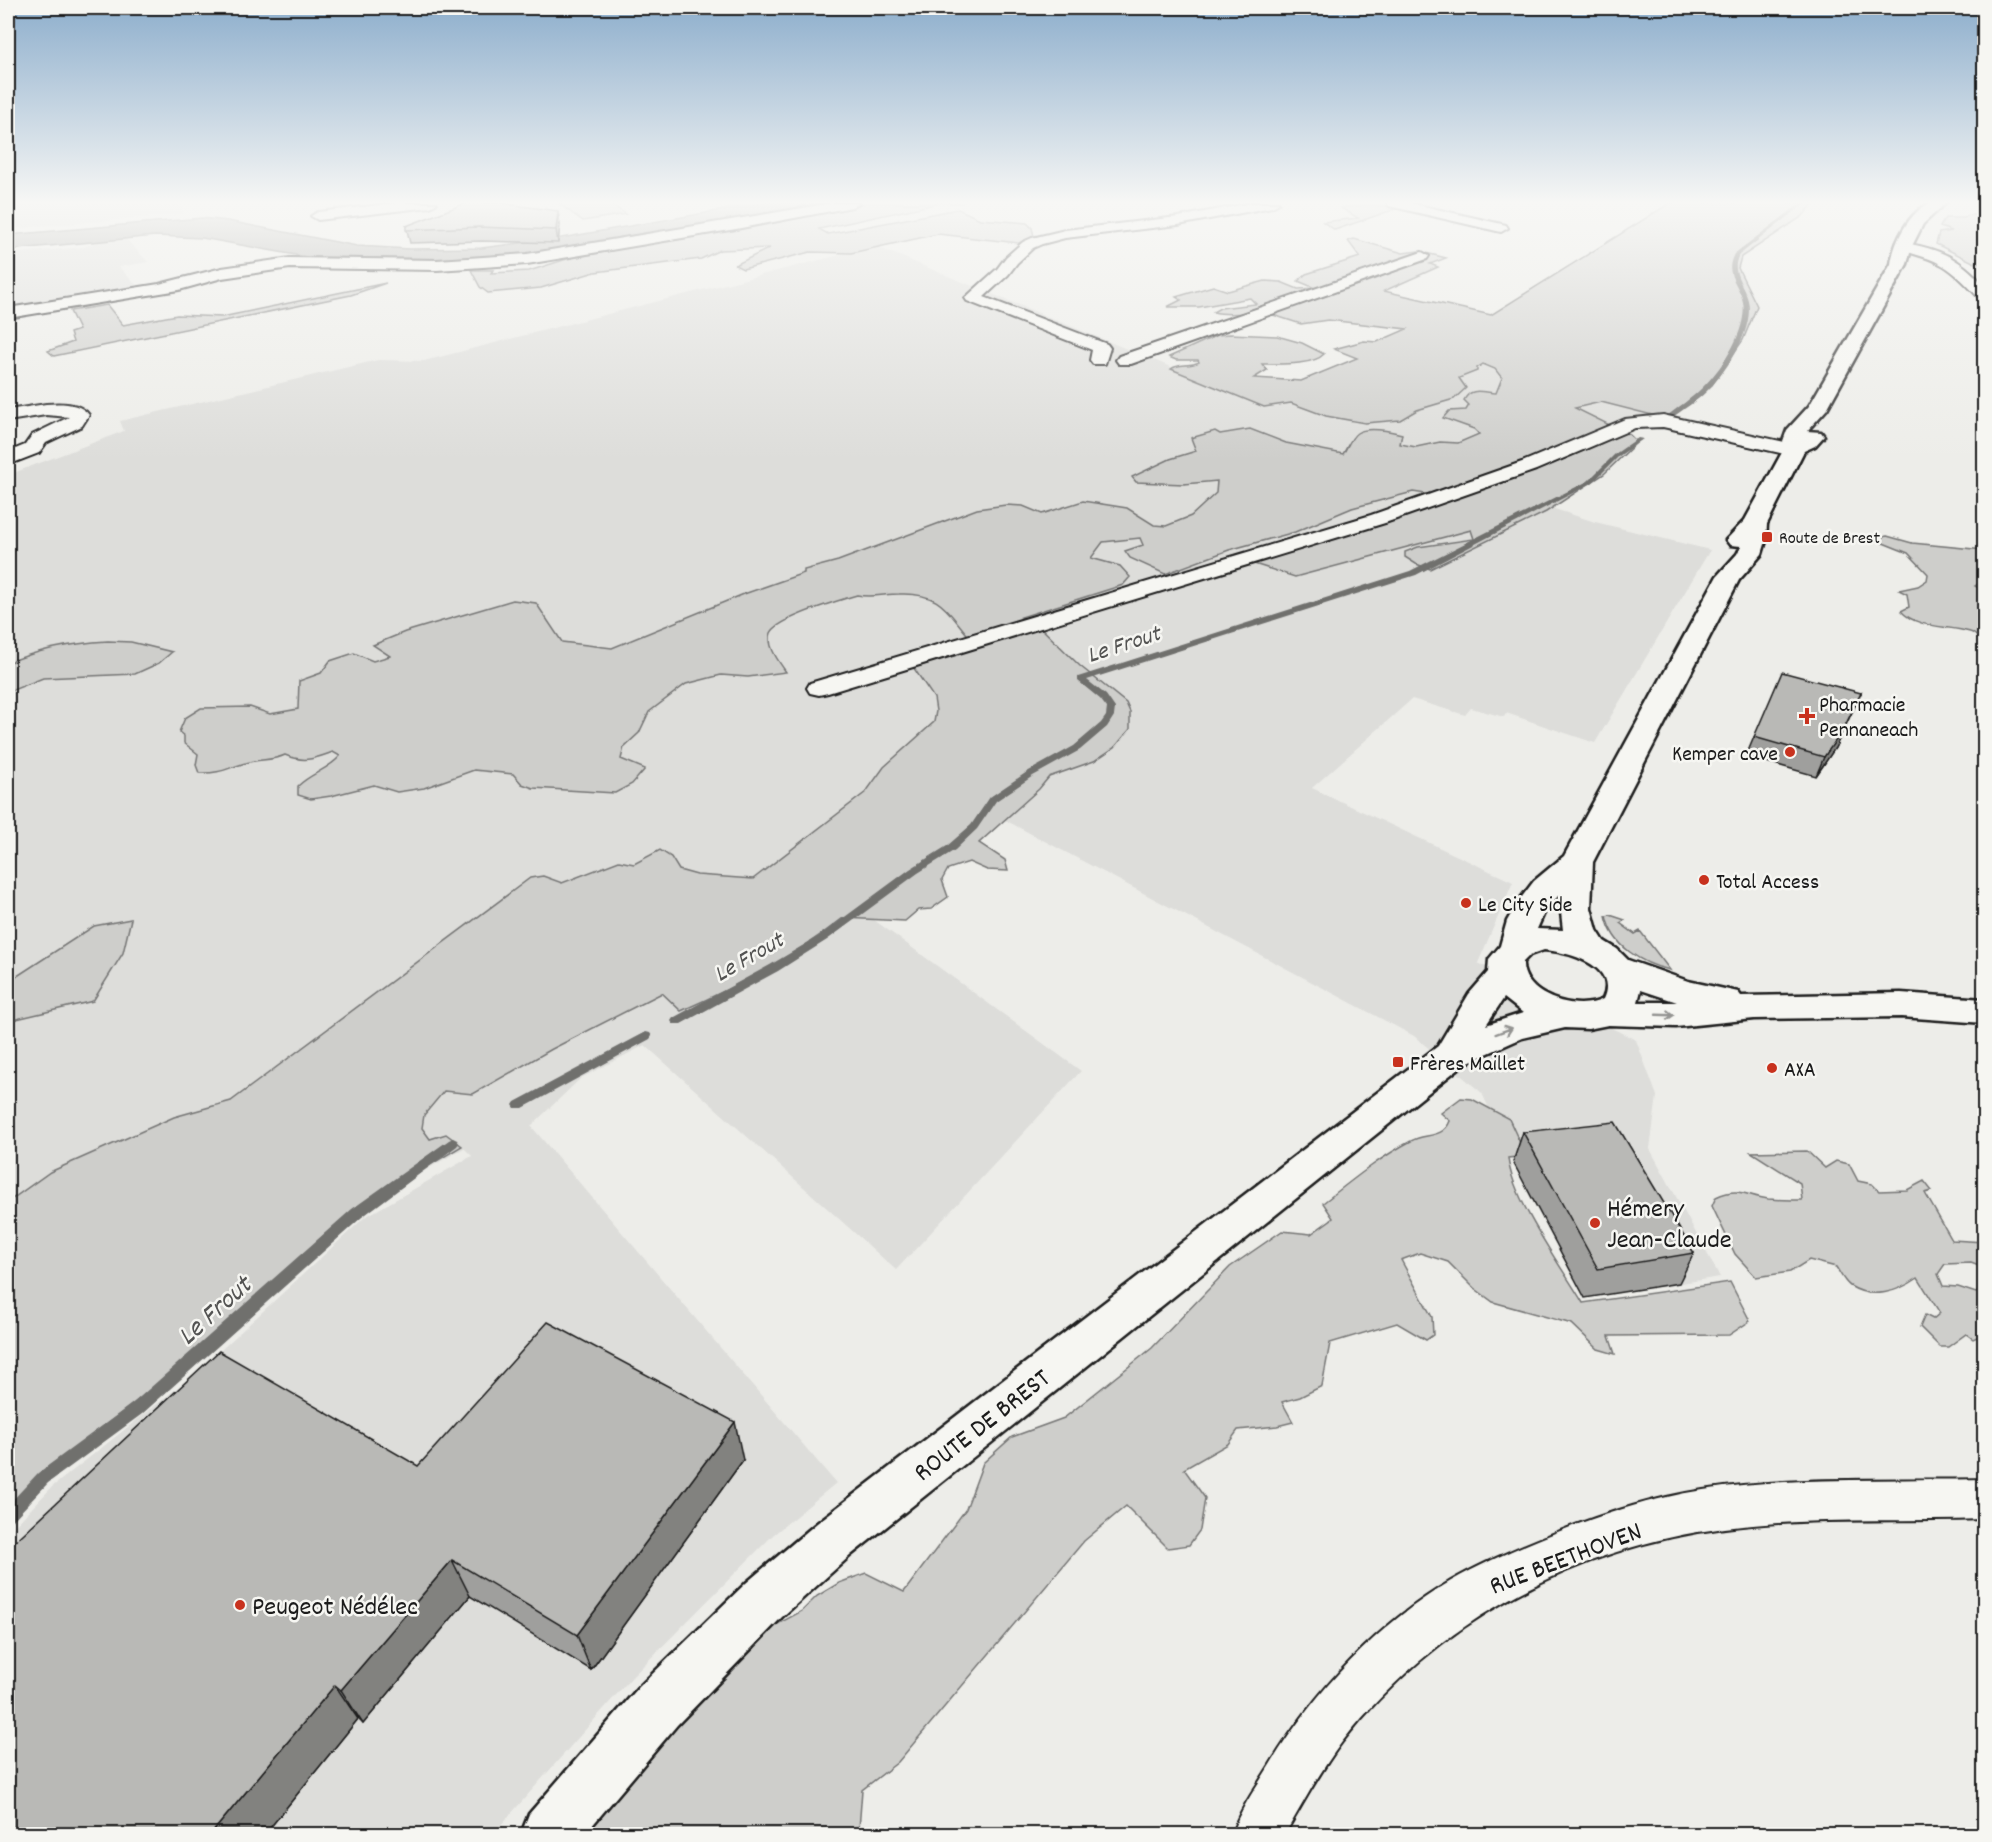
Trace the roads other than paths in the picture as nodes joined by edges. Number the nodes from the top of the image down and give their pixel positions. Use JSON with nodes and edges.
{"nodes":[{"id":1,"x":154,"y":289,"type":"edge"},
{"id":2,"x":983,"y":289,"type":"edge"},
{"id":3,"x":1328,"y":289,"type":"edge"},
{"id":4,"x":1886,"y":289,"type":"edge"},
{"id":5,"x":8,"y":313,"type":"edge"},
{"id":6,"x":1099,"y":360,"type":"dead end"},
{"id":7,"x":1125,"y":360,"type":"dead end"},
{"id":8,"x":8,"y":415,"type":"edge"},
{"id":9,"x":1793,"y":453,"type":"junction"},
{"id":10,"x":8,"y":459,"type":"edge"},
{"id":11,"x":819,"y":688,"type":"dead end"},
{"id":12,"x":1577,"y":862,"type":"junction"},
{"id":13,"x":1605,"y":959,"type":"junction"},
{"id":14,"x":1511,"y":960,"type":"junction"},
{"id":15,"x":1984,"y":995,"type":"edge"},
{"id":16,"x":1901,"y":1005,"type":"junction"},
{"id":17,"x":1754,"y":1007,"type":"junction"},
{"id":18,"x":1984,"y":1011,"type":"edge"},
{"id":19,"x":1607,"y":1013,"type":"junction"},
{"id":20,"x":1562,"y":1016,"type":"junction"},
{"id":21,"x":1451,"y":1055,"type":"junction"},
{"id":22,"x":1984,"y":1499,"type":"edge"},
{"id":23,"x":549,"y":1834,"type":"edge"},
{"id":24,"x":1257,"y":1834,"type":"edge"}],
"edges":[{"from":1,"to":5,"type":"street"},
{"from":2,"to":6,"type":"street"},
{"from":3,"to":7,"type":"street"},
{"from":4,"to":9,"type":"main road","name":"ROUTE DE BREST"},
{"from":8,"to":10,"type":"street"},
{"from":9,"to":11,"type":"street"},
{"from":9,"to":12,"type":"main road","name":"ROUTE DE BREST"},
{"from":12,"to":13,"type":"main road","name":"ROUTE DE BREST"},
{"from":12,"to":14,"type":"main road","name":"ROUTE DE BREST"},
{"from":13,"to":14,"type":"main road"},
{"from":13,"to":17,"type":"main road"},
{"from":13,"to":19,"type":"main road"},
{"from":14,"to":20,"type":"main road"},
{"from":14,"to":21,"type":"main road","name":"ROUTE DE BREST"},
{"from":15,"to":16,"type":"main road"},
{"from":16,"to":17,"type":"main road"},
{"from":16,"to":18,"type":"main road"},
{"from":19,"to":17,"type":"main road","one_way":true},
{"from":19,"to":20,"type":"main road"},
{"from":21,"to":20,"type":"main road","name":"ROUTE DE BREST","one_way":true},
{"from":21,"to":23,"type":"main road","name":"ROUTE DE BREST"},
{"from":22,"to":24,"type":"street","name":"RUE BEETHOVEN"}]}
